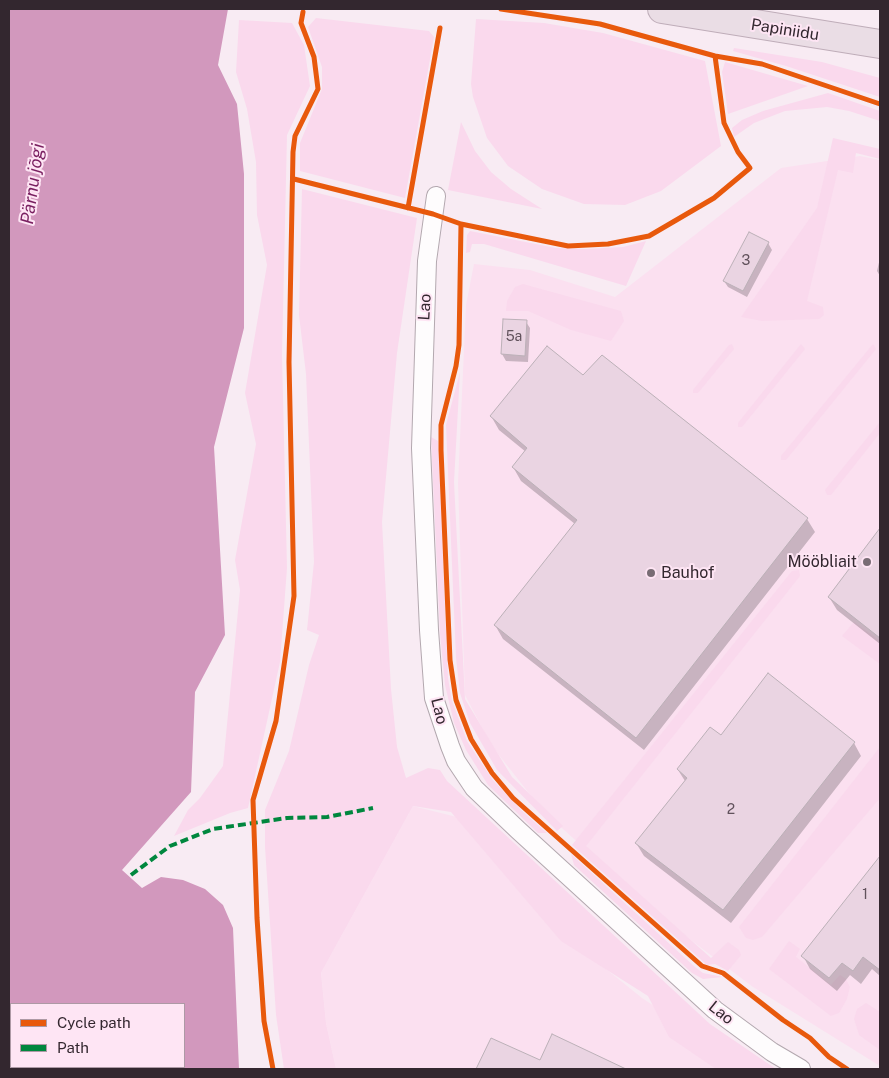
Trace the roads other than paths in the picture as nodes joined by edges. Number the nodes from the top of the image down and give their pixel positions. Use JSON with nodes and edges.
{"nodes":[{"id":1,"x":662,"y":9,"type":"edge"},
{"id":2,"x":880,"y":44,"type":"edge"},
{"id":3,"x":436,"y":196,"type":"dead end"},
{"id":4,"x":801,"y":1069,"type":"edge"}],
"edges":[{"from":1,"to":2,"type":"highway","name":"Papiniidu"},
{"from":3,"to":4,"type":"street","name":"Lao"}]}
